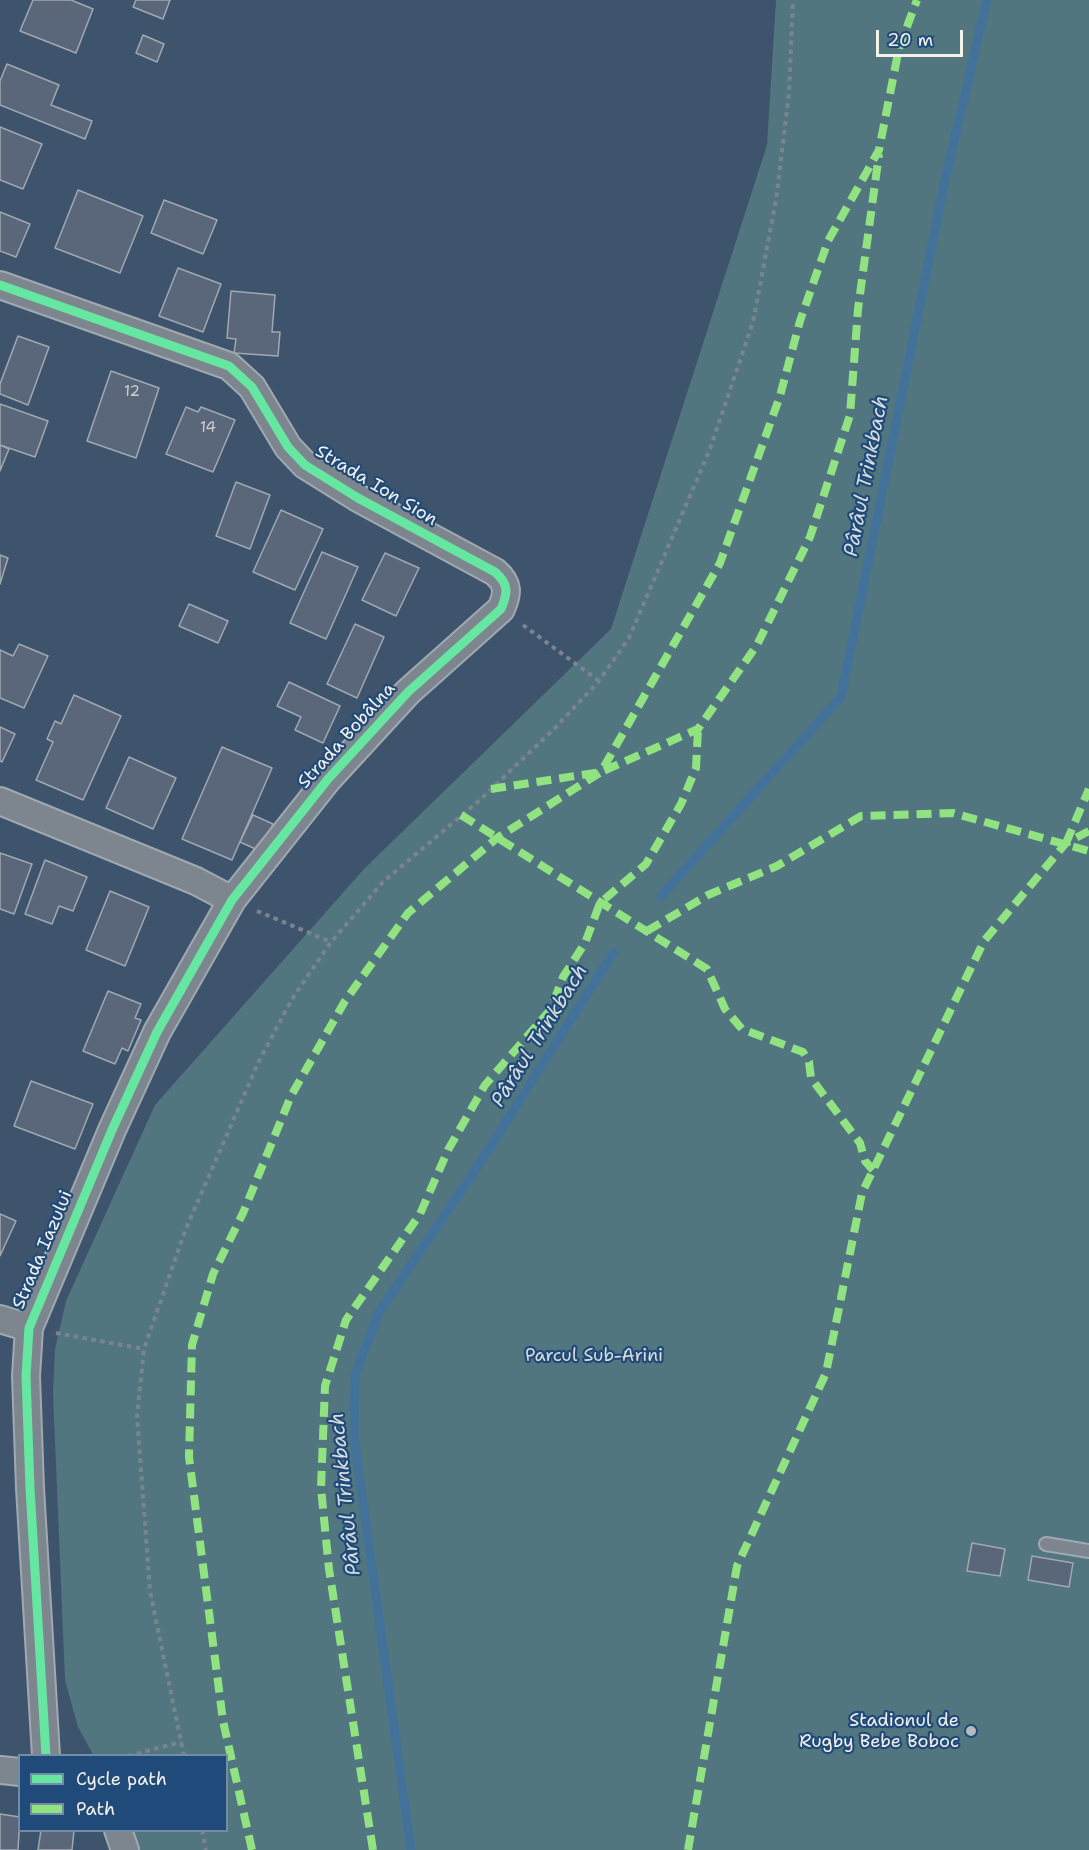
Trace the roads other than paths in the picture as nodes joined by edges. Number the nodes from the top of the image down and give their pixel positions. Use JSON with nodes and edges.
{"nodes":[{"id":1,"x":0,"y":285,"type":"edge"},
{"id":2,"x":501,"y":609,"type":"joint"},
{"id":3,"x":0,"y":801,"type":"edge"},
{"id":4,"x":232,"y":900,"type":"junction"},
{"id":5,"x":0,"y":1319,"type":"edge"},
{"id":6,"x":28,"y":1328,"type":"junction"},
{"id":7,"x":1046,"y":1544,"type":"dead end"},
{"id":8,"x":1089,"y":1551,"type":"edge"},
{"id":9,"x":46,"y":1754,"type":"edge"},
{"id":10,"x":0,"y":1770,"type":"edge"},
{"id":11,"x":18,"y":1773,"type":"edge"},
{"id":12,"x":119,"y":1832,"type":"edge"},
{"id":13,"x":125,"y":1850,"type":"edge"}],
"edges":[{"from":1,"to":2,"type":"street","name":"Strada Ion Sion"},
{"from":2,"to":4,"type":"street","name":"Strada Bobâlna"},
{"from":3,"to":4,"type":"street"},
{"from":4,"to":6,"type":"street","name":"Strada Iazului"},
{"from":5,"to":6,"type":"street"},
{"from":6,"to":9,"type":"street","name":"Strada Iazului"},
{"from":7,"to":8,"type":"lane"},
{"from":10,"to":11,"type":"street"},
{"from":12,"to":13,"type":"street"}]}
